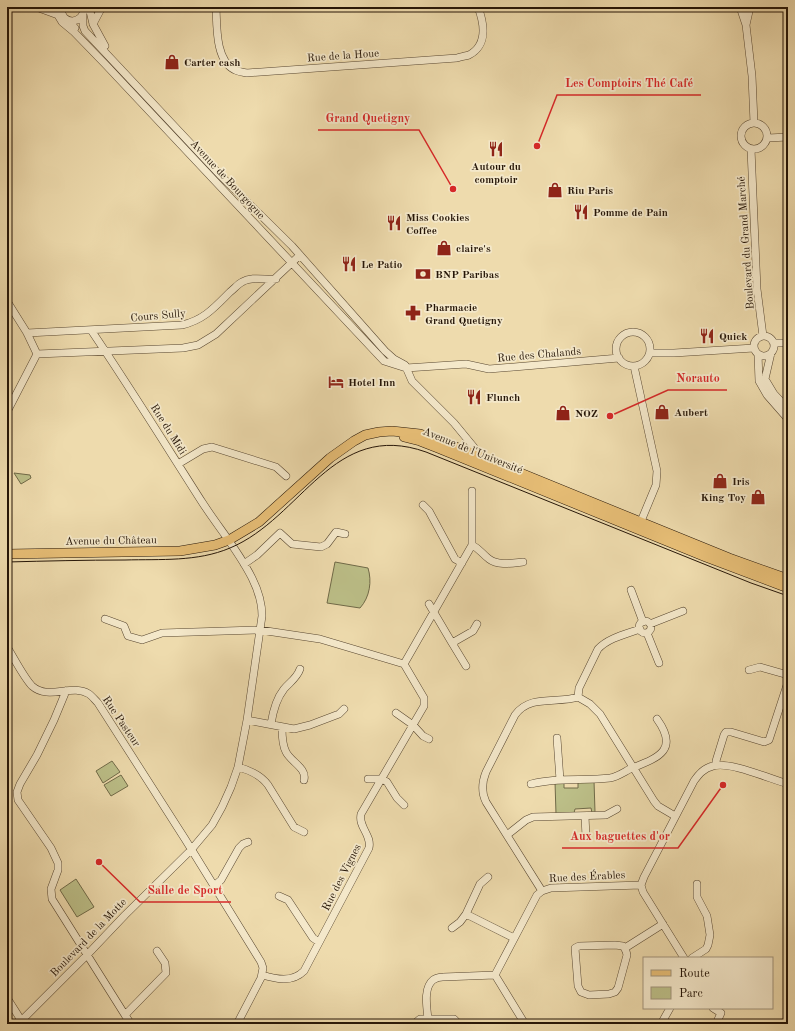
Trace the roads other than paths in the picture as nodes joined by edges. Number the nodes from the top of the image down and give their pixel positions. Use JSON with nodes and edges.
{"nodes":[{"id":1,"x":36,"y":7,"type":"edge"},
{"id":2,"x":84,"y":7,"type":"edge"},
{"id":3,"x":89,"y":7,"type":"edge"},
{"id":4,"x":102,"y":7,"type":"edge"},
{"id":5,"x":216,"y":7,"type":"edge"},
{"id":6,"x":478,"y":7,"type":"edge"},
{"id":7,"x":740,"y":7,"type":"edge"},
{"id":8,"x":750,"y":7,"type":"edge"},
{"id":9,"x":56,"y":9,"type":"edge"},
{"id":10,"x":83,"y":15,"type":"junction"},
{"id":11,"x":65,"y":18,"type":"junction"},
{"id":12,"x":93,"y":24,"type":"junction"},
{"id":13,"x":746,"y":25,"type":"junction"},
{"id":14,"x":754,"y":123,"type":"junction"},
{"id":15,"x":788,"y":137,"type":"edge"},
{"id":16,"x":768,"y":138,"type":"junction"},
{"id":17,"x":751,"y":149,"type":"junction"},
{"id":18,"x":300,"y":255,"type":"junction"},
{"id":19,"x":293,"y":262,"type":"junction"},
{"id":20,"x":276,"y":279,"type":"junction"},
{"id":21,"x":7,"y":301,"type":"edge"},
{"id":22,"x":91,"y":330,"type":"junction"},
{"id":23,"x":27,"y":333,"type":"junction"},
{"id":24,"x":763,"y":336,"type":"junction"},
{"id":25,"x":774,"y":343,"type":"junction"},
{"id":26,"x":788,"y":343,"type":"edge"},
{"id":27,"x":105,"y":351,"type":"junction"},
{"id":28,"x":756,"y":351,"type":"junction"},
{"id":29,"x":650,"y":353,"type":"junction"},
{"id":30,"x":771,"y":353,"type":"junction"},
{"id":31,"x":37,"y":354,"type":"junction"},
{"id":32,"x":619,"y":357,"type":"junction"},
{"id":33,"x":389,"y":358,"type":"junction"},
{"id":34,"x":538,"y":365,"type":"junction"},
{"id":35,"x":405,"y":366,"type":"junction"},
{"id":36,"x":634,"y":366,"type":"junction"},
{"id":37,"x":414,"y":368,"type":"joint"},
{"id":38,"x":788,"y":409,"type":"edge"},
{"id":39,"x":7,"y":412,"type":"edge"},
{"id":40,"x":788,"y":419,"type":"edge"},
{"id":41,"x":354,"y":441,"type":"junction"},
{"id":42,"x":483,"y":458,"type":"junction"},
{"id":43,"x":178,"y":464,"type":"junction"},
{"id":44,"x":286,"y":476,"type":"dead end"},
{"id":45,"x":472,"y":491,"type":"dead end"},
{"id":46,"x":423,"y":504,"type":"dead end"},
{"id":47,"x":639,"y":526,"type":"junction"},
{"id":48,"x":345,"y":534,"type":"dead end"},
{"id":49,"x":229,"y":540,"type":"junction"},
{"id":50,"x":472,"y":545,"type":"junction"},
{"id":51,"x":7,"y":554,"type":"edge"},
{"id":52,"x":523,"y":562,"type":"dead end"},
{"id":53,"x":462,"y":563,"type":"junction"},
{"id":54,"x":244,"y":564,"type":"junction"},
{"id":55,"x":788,"y":579,"type":"edge"},
{"id":56,"x":788,"y":588,"type":"edge"},
{"id":57,"x":631,"y":590,"type":"dead end"},
{"id":58,"x":429,"y":604,"type":"dead end"},
{"id":59,"x":684,"y":611,"type":"dead end"},
{"id":60,"x":434,"y":612,"type":"junction"},
{"id":61,"x":105,"y":618,"type":"dead end"},
{"id":62,"x":647,"y":623,"type":"junction"},
{"id":63,"x":477,"y":624,"type":"dead end"},
{"id":64,"x":640,"y":629,"type":"junction"},
{"id":65,"x":260,"y":630,"type":"junction"},
{"id":66,"x":647,"y":633,"type":"junction"},
{"id":67,"x":452,"y":643,"type":"junction"},
{"id":68,"x":7,"y":647,"type":"edge"},
{"id":69,"x":659,"y":663,"type":"dead end"},
{"id":70,"x":404,"y":664,"type":"junction"},
{"id":71,"x":466,"y":666,"type":"dead end"},
{"id":72,"x":300,"y":669,"type":"dead end"},
{"id":73,"x":749,"y":670,"type":"dead end"},
{"id":74,"x":788,"y":675,"type":"edge"},
{"id":75,"x":788,"y":682,"type":"edge"},
{"id":76,"x":66,"y":691,"type":"junction"},
{"id":77,"x":578,"y":697,"type":"junction"},
{"id":78,"x":344,"y":709,"type":"dead end"},
{"id":79,"x":396,"y":713,"type":"dead end"},
{"id":80,"x":657,"y":719,"type":"dead end"},
{"id":81,"x":247,"y":720,"type":"junction"},
{"id":82,"x":271,"y":724,"type":"junction"},
{"id":83,"x":413,"y":725,"type":"junction"},
{"id":84,"x":282,"y":727,"type":"junction"},
{"id":85,"x":557,"y":738,"type":"dead end"},
{"id":86,"x":429,"y":739,"type":"dead end"},
{"id":87,"x":716,"y":765,"type":"junction"},
{"id":88,"x":238,"y":766,"type":"junction"},
{"id":89,"x":634,"y":768,"type":"junction"},
{"id":90,"x":368,"y":779,"type":"dead end"},
{"id":91,"x":382,"y":779,"type":"junction"},
{"id":92,"x":304,"y":780,"type":"dead end"},
{"id":93,"x":560,"y":780,"type":"junction"},
{"id":94,"x":531,"y":784,"type":"dead end"},
{"id":95,"x":788,"y":784,"type":"edge"},
{"id":96,"x":404,"y":805,"type":"dead end"},
{"id":97,"x":617,"y":809,"type":"dead end"},
{"id":98,"x":585,"y":816,"type":"junction"},
{"id":99,"x":675,"y":816,"type":"junction"},
{"id":100,"x":304,"y":832,"type":"dead end"},
{"id":101,"x":507,"y":835,"type":"junction"},
{"id":102,"x":586,"y":837,"type":"dead end"},
{"id":103,"x":248,"y":842,"type":"dead end"},
{"id":104,"x":191,"y":850,"type":"junction"},
{"id":105,"x":488,"y":877,"type":"dead end"},
{"id":106,"x":641,"y":884,"type":"junction"},
{"id":107,"x":697,"y":884,"type":"dead end"},
{"id":108,"x":214,"y":886,"type":"junction"},
{"id":109,"x":542,"y":891,"type":"junction"},
{"id":110,"x":279,"y":896,"type":"dead end"},
{"id":111,"x":466,"y":914,"type":"junction"},
{"id":112,"x":663,"y":924,"type":"junction"},
{"id":113,"x":452,"y":928,"type":"dead end"},
{"id":114,"x":514,"y":938,"type":"junction"},
{"id":115,"x":319,"y":942,"type":"junction"},
{"id":116,"x":625,"y":948,"type":"junction"},
{"id":117,"x":157,"y":951,"type":"dead end"},
{"id":118,"x":87,"y":955,"type":"junction"},
{"id":119,"x":683,"y":957,"type":"edge"},
{"id":120,"x":694,"y":957,"type":"edge"},
{"id":121,"x":262,"y":975,"type":"junction"},
{"id":122,"x":495,"y":975,"type":"junction"},
{"id":123,"x":7,"y":998,"type":"edge"},
{"id":124,"x":669,"y":1009,"type":"edge"},
{"id":125,"x":722,"y":1010,"type":"edge"},
{"id":126,"x":125,"y":1015,"type":"junction"},
{"id":127,"x":428,"y":1019,"type":"junction"},
{"id":128,"x":20,"y":1022,"type":"edge"},
{"id":129,"x":131,"y":1024,"type":"edge"},
{"id":130,"x":237,"y":1024,"type":"edge"},
{"id":131,"x":414,"y":1024,"type":"edge"},
{"id":132,"x":459,"y":1024,"type":"edge"},
{"id":133,"x":525,"y":1024,"type":"edge"},
{"id":134,"x":661,"y":1024,"type":"edge"},
{"id":135,"x":716,"y":1024,"type":"edge"}],
"edges":[{"from":1,"to":9,"type":"street"},
{"from":2,"to":10,"type":"street"},
{"from":3,"to":12,"type":"street","name":"Avenue de Bourgogne"},
{"from":4,"to":12,"type":"street"},
{"from":5,"to":6,"type":"street","name":"Rue de la Houe"},
{"from":7,"to":13,"type":"street"},
{"from":8,"to":13,"type":"street"},
{"from":9,"to":11,"type":"street"},
{"from":9,"to":19,"type":"street","name":"Avenue de Bourgogne"},
{"from":10,"to":11,"type":"street"},
{"from":10,"to":18,"type":"street","name":"Avenue de Bourgogne"},
{"from":11,"to":19,"type":"street","name":"Avenue de Bourgogne"},
{"from":12,"to":33,"type":"street","name":"Avenue de Bourgogne"},
{"from":13,"to":14,"type":"street"},
{"from":14,"to":16,"type":"street"},
{"from":14,"to":17,"type":"street"},
{"from":15,"to":16,"type":"street"},
{"from":16,"to":17,"type":"street"},
{"from":17,"to":24,"type":"street","name":"Boulevard du Grand Marché"},
{"from":18,"to":19,"type":"street"},
{"from":18,"to":33,"type":"street","name":"Avenue de Bourgogne"},
{"from":19,"to":20,"type":"street"},
{"from":19,"to":33,"type":"street","name":"Avenue de Bourgogne"},
{"from":20,"to":22,"type":"street","name":"Cours Sully"},
{"from":20,"to":27,"type":"street"},
{"from":21,"to":23,"type":"street"},
{"from":22,"to":23,"type":"street","name":"Cours Sully"},
{"from":22,"to":27,"type":"street","name":"Rue du Midi"},
{"from":23,"to":31,"type":"street"},
{"from":24,"to":25,"type":"street"},
{"from":24,"to":28,"type":"street"},
{"from":25,"to":26,"type":"street"},
{"from":25,"to":30,"type":"street"},
{"from":27,"to":31,"type":"street"},
{"from":27,"to":43,"type":"street","name":"Rue du Midi"},
{"from":28,"to":29,"type":"street"},
{"from":28,"to":30,"type":"street"},
{"from":28,"to":40,"type":"street"},
{"from":29,"to":32,"type":"street"},
{"from":29,"to":36,"type":"street"},
{"from":30,"to":38,"type":"street"},
{"from":31,"to":39,"type":"street"},
{"from":32,"to":34,"type":"street"},
{"from":32,"to":34,"type":"street"},
{"from":32,"to":36,"type":"street"},
{"from":33,"to":35,"type":"street","name":"Avenue de Bourgogne"},
{"from":34,"to":37,"type":"street","name":"Rue des Chalands"},
{"from":35,"to":37,"type":"street","name":"Avenue de Bourgogne"},
{"from":35,"to":42,"type":"street"},
{"from":36,"to":47,"type":"street"},
{"from":41,"to":42,"type":"main road","name":"Avenue de l'Université"},
{"from":41,"to":47,"type":"main road","name":"Avenue de l'Université"},
{"from":41,"to":49,"type":"main road","name":"Avenue du Château"},
{"from":42,"to":47,"type":"main road","name":"Avenue de l'Université"},
{"from":43,"to":44,"type":"street"},
{"from":43,"to":49,"type":"street","name":"Rue du Midi"},
{"from":45,"to":50,"type":"street"},
{"from":46,"to":53,"type":"street"},
{"from":47,"to":55,"type":"main road","name":"Avenue de l'Université"},
{"from":47,"to":56,"type":"main road","name":"Avenue de l'Université"},
{"from":48,"to":54,"type":"street"},
{"from":49,"to":51,"type":"main road","name":"Avenue du Château"},
{"from":49,"to":54,"type":"street","name":"Boulevard de la Motte"},
{"from":50,"to":52,"type":"street"},
{"from":50,"to":53,"type":"street"},
{"from":53,"to":60,"type":"street"},
{"from":54,"to":65,"type":"street","name":"Boulevard de la Motte"},
{"from":57,"to":62,"type":"street"},
{"from":58,"to":60,"type":"street"},
{"from":59,"to":62,"type":"street"},
{"from":60,"to":67,"type":"street"},
{"from":60,"to":70,"type":"street"},
{"from":61,"to":65,"type":"street"},
{"from":62,"to":64,"type":"street"},
{"from":62,"to":66,"type":"street"},
{"from":63,"to":67,"type":"street"},
{"from":64,"to":66,"type":"street"},
{"from":64,"to":77,"type":"street"},
{"from":65,"to":70,"type":"street"},
{"from":65,"to":81,"type":"street","name":"Boulevard de la Motte"},
{"from":66,"to":69,"type":"street"},
{"from":67,"to":71,"type":"street"},
{"from":68,"to":76,"type":"street","name":"Rue Pasteur"},
{"from":70,"to":83,"type":"street","name":"Rue des Vignes"},
{"from":72,"to":82,"type":"street"},
{"from":73,"to":74,"type":"street"},
{"from":75,"to":87,"type":"street"},
{"from":76,"to":104,"type":"street","name":"Rue Pasteur"},
{"from":76,"to":118,"type":"street"},
{"from":77,"to":89,"type":"street"},
{"from":77,"to":101,"type":"street"},
{"from":78,"to":84,"type":"street"},
{"from":79,"to":83,"type":"street"},
{"from":80,"to":89,"type":"street"},
{"from":81,"to":82,"type":"street"},
{"from":81,"to":88,"type":"street","name":"Boulevard de la Motte"},
{"from":82,"to":84,"type":"street"},
{"from":83,"to":86,"type":"street"},
{"from":83,"to":91,"type":"street","name":"Rue des Vignes"},
{"from":84,"to":92,"type":"street"},
{"from":85,"to":93,"type":"street"},
{"from":87,"to":95,"type":"street"},
{"from":87,"to":99,"type":"street"},
{"from":88,"to":100,"type":"street"},
{"from":88,"to":104,"type":"street","name":"Boulevard de la Motte"},
{"from":89,"to":93,"type":"street"},
{"from":89,"to":99,"type":"street"},
{"from":90,"to":91,"type":"street"},
{"from":91,"to":96,"type":"street"},
{"from":91,"to":115,"type":"street","name":"Rue des Vignes"},
{"from":93,"to":94,"type":"street"},
{"from":97,"to":98,"type":"street"},
{"from":98,"to":101,"type":"street"},
{"from":98,"to":102,"type":"street"},
{"from":99,"to":106,"type":"street"},
{"from":101,"to":109,"type":"street"},
{"from":103,"to":108,"type":"street"},
{"from":104,"to":108,"type":"street","name":"Rue Pasteur"},
{"from":104,"to":118,"type":"street","name":"Boulevard de la Motte"},
{"from":105,"to":111,"type":"street"},
{"from":106,"to":109,"type":"street","name":"Rue des Érables"},
{"from":106,"to":112,"type":"street"},
{"from":107,"to":120,"type":"street"},
{"from":108,"to":121,"type":"street","name":"Rue Pasteur"},
{"from":109,"to":114,"type":"street","name":"Rue des Érables"},
{"from":110,"to":115,"type":"street"},
{"from":111,"to":113,"type":"street"},
{"from":111,"to":114,"type":"street"},
{"from":112,"to":116,"type":"street"},
{"from":112,"to":119,"type":"street"},
{"from":114,"to":122,"type":"street","name":"Rue des Érables"},
{"from":115,"to":121,"type":"street","name":"Rue des Vignes"},
{"from":116,"to":116,"type":"street"},
{"from":117,"to":126,"type":"street"},
{"from":118,"to":126,"type":"street"},
{"from":118,"to":128,"type":"street","name":"Boulevard de la Motte"},
{"from":121,"to":130,"type":"street"},
{"from":122,"to":127,"type":"street"},
{"from":122,"to":133,"type":"street"},
{"from":123,"to":128,"type":"street"},
{"from":124,"to":134,"type":"street"},
{"from":125,"to":135,"type":"street"},
{"from":126,"to":129,"type":"street"},
{"from":127,"to":131,"type":"street"},
{"from":127,"to":132,"type":"street"}]}
